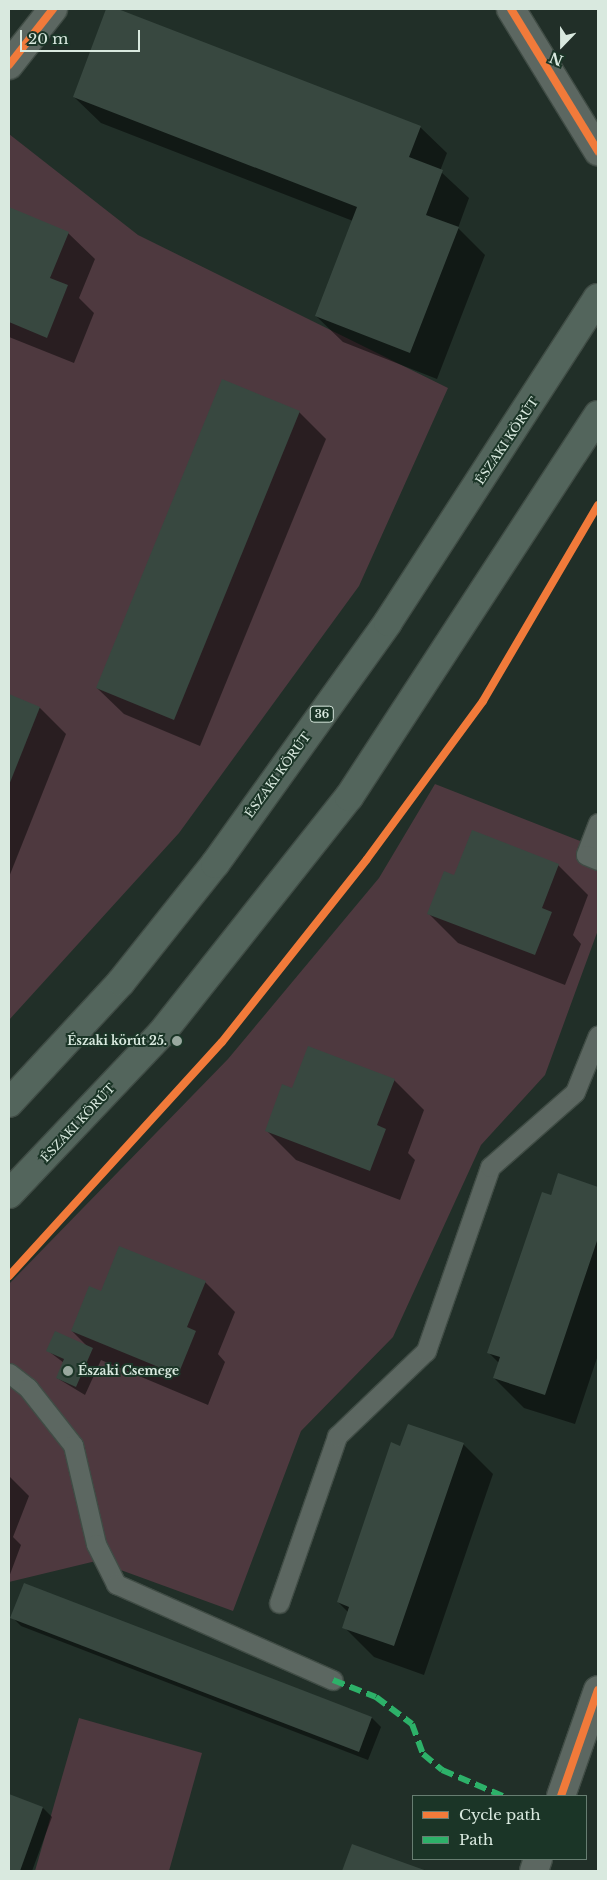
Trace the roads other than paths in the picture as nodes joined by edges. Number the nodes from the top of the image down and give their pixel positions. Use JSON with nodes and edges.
{"nodes":[{"id":1,"x":53,"y":9,"type":"edge"},
{"id":2,"x":515,"y":11,"type":"edge"},
{"id":3,"x":9,"y":65,"type":"edge"},
{"id":4,"x":598,"y":151,"type":"edge"},
{"id":5,"x":598,"y":298,"type":"edge"},
{"id":6,"x":598,"y":415,"type":"edge"},
{"id":7,"x":598,"y":823,"type":"edge"},
{"id":8,"x":598,"y":860,"type":"edge"},
{"id":9,"x":598,"y":1035,"type":"edge"},
{"id":10,"x":9,"y":1103,"type":"edge"},
{"id":11,"x":9,"y":1194,"type":"edge"},
{"id":12,"x":9,"y":1373,"type":"edge"},
{"id":13,"x":279,"y":1603,"type":"dead end"},
{"id":14,"x":333,"y":1680,"type":"dead end"},
{"id":15,"x":598,"y":1690,"type":"edge"},
{"id":16,"x":561,"y":1795,"type":"edge"}],
"edges":[{"from":1,"to":3,"type":"street"},
{"from":2,"to":4,"type":"street"},
{"from":5,"to":10,"type":"main road","name":"ÉSZAKI KÖRÚT","number":"36"},
{"from":6,"to":11,"type":"main road","name":"ÉSZAKI KÖRÚT"},
{"from":7,"to":8,"type":"lane"},
{"from":9,"to":13,"type":"lane"},
{"from":12,"to":14,"type":"lane"},
{"from":15,"to":16,"type":"street"}]}
